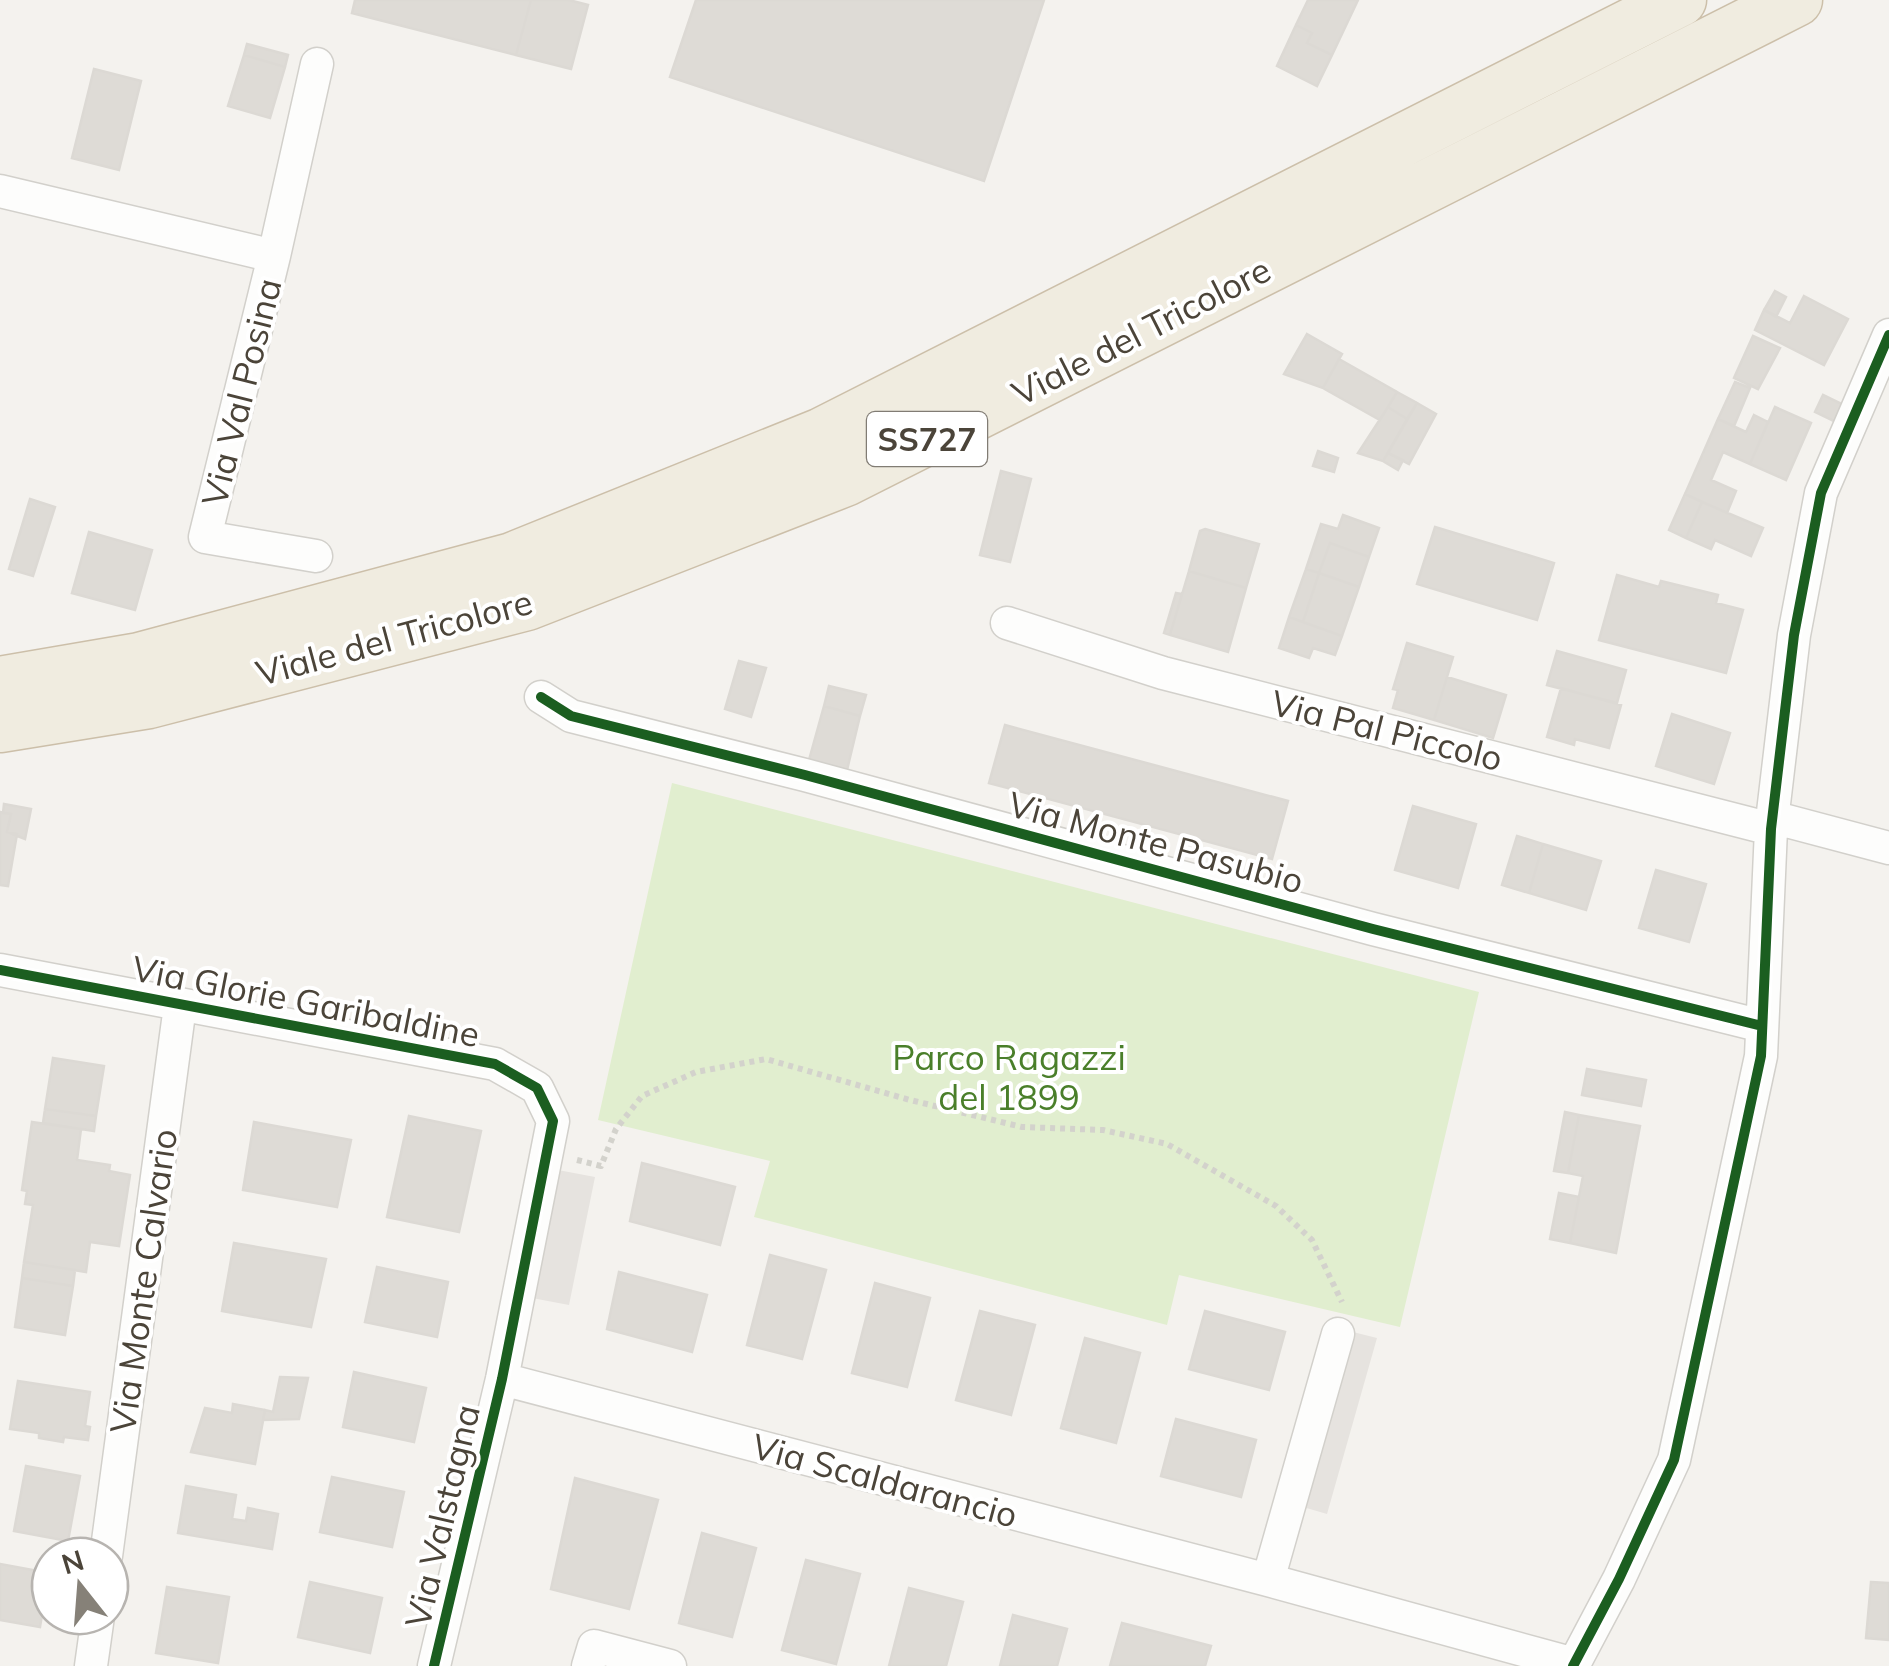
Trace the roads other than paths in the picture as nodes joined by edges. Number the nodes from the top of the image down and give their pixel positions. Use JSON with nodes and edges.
{"nodes":[{"id":1,"x":1680,"y":0,"type":"edge"},
{"id":2,"x":1796,"y":0,"type":"edge"},
{"id":3,"x":317,"y":64,"type":"dead end"},
{"id":4,"x":0,"y":191,"type":"edge"},
{"id":5,"x":274,"y":256,"type":"junction"},
{"id":6,"x":1889,"y":335,"type":"edge"},
{"id":7,"x":316,"y":556,"type":"dead end"},
{"id":8,"x":1007,"y":623,"type":"dead end"},
{"id":9,"x":0,"y":683,"type":"edge"},
{"id":10,"x":541,"y":697,"type":"dead end"},
{"id":11,"x":0,"y":726,"type":"edge"},
{"id":12,"x":1771,"y":823,"type":"junction"},
{"id":13,"x":1889,"y":848,"type":"edge"},
{"id":14,"x":0,"y":970,"type":"edge"},
{"id":15,"x":180,"y":1006,"type":"junction"},
{"id":16,"x":1762,"y":1026,"type":"junction"},
{"id":17,"x":1338,"y":1334,"type":"road end"},
{"id":18,"x":502,"y":1379,"type":"junction"},
{"id":19,"x":109,"y":1536,"type":"edge"},
{"id":20,"x":1268,"y":1580,"type":"junction"},
{"id":21,"x":95,"y":1636,"type":"edge"},
{"id":22,"x":1573,"y":1665,"type":"edge"},
{"id":23,"x":91,"y":1666,"type":"edge"},
{"id":24,"x":434,"y":1666,"type":"edge"},
{"id":25,"x":588,"y":1666,"type":"edge"},
{"id":26,"x":670,"y":1666,"type":"edge"}],
"edges":[{"from":1,"to":9,"type":"highway","name":"Viale del Tricolore","number":"SS727"},
{"from":2,"to":11,"type":"highway","name":"Viale del Tricolore","number":"SS727"},
{"from":3,"to":5,"type":"street","name":"Via Val Posina"},
{"from":4,"to":5,"type":"street","name":"Via Val Posina"},
{"from":5,"to":7,"type":"street","name":"Via Val Posina"},
{"from":6,"to":12,"type":"street"},
{"from":8,"to":12,"type":"street","name":"Via Pal Piccolo"},
{"from":10,"to":16,"type":"street","name":"Via Monte Pasubio"},
{"from":12,"to":13,"type":"street","name":"Via Pal Piccolo"},
{"from":12,"to":16,"type":"street"},
{"from":14,"to":15,"type":"street","name":"Via Glorie Garibaldine"},
{"from":15,"to":18,"type":"street","name":"Via Glorie Garibaldine"},
{"from":15,"to":19,"type":"street","name":"Via Monte Calvario"},
{"from":16,"to":22,"type":"street"},
{"from":17,"to":20,"type":"street"},
{"from":18,"to":20,"type":"street","name":"Via Scaldarancio"},
{"from":18,"to":24,"type":"street","name":"Via Valstagna"},
{"from":20,"to":22,"type":"street","name":"Via Scaldarancio"},
{"from":21,"to":23,"type":"street"},
{"from":25,"to":26,"type":"street"}]}
